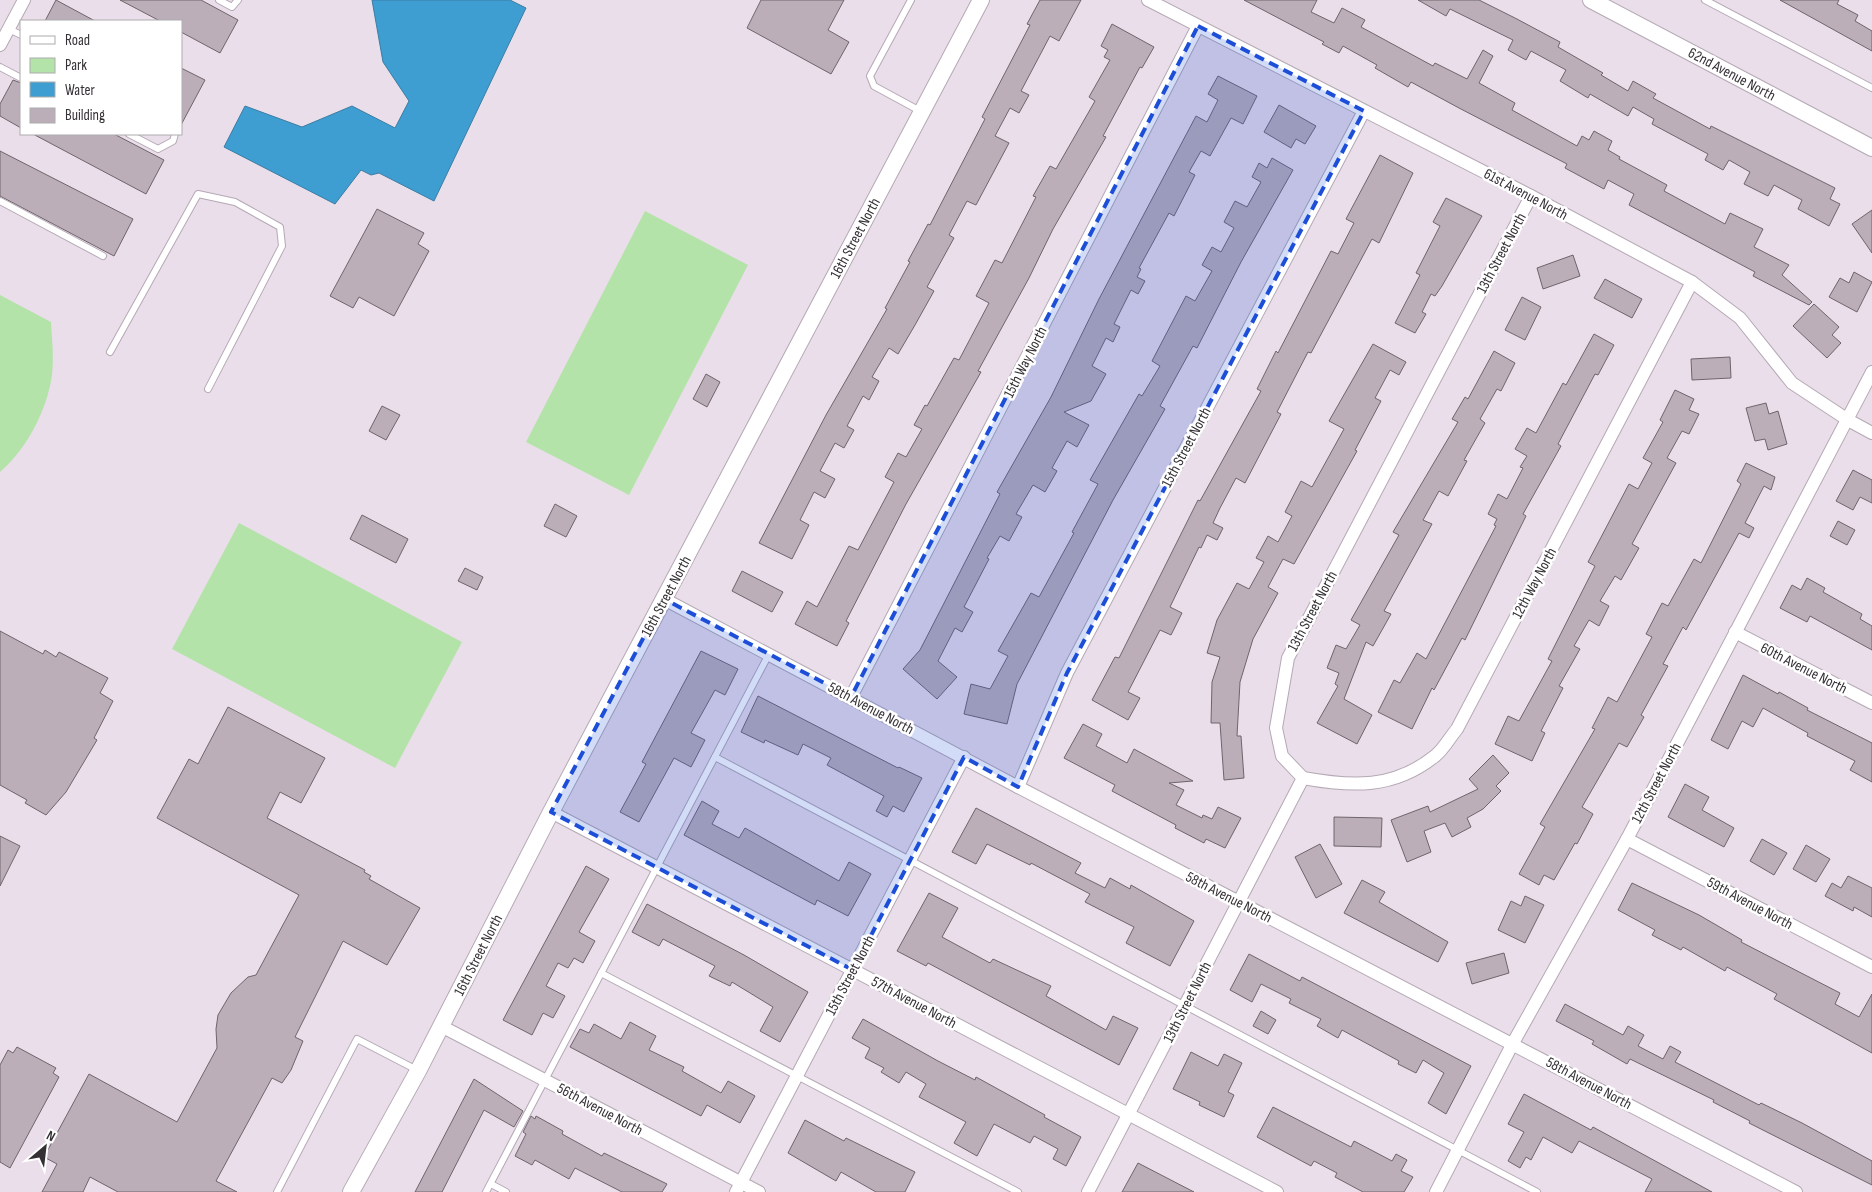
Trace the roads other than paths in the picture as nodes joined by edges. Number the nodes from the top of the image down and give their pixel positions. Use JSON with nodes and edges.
{"nodes":[{"id":1,"x":24,"y":0,"type":"edge"},
{"id":2,"x":219,"y":0,"type":"edge"},
{"id":3,"x":238,"y":0,"type":"edge"},
{"id":4,"x":910,"y":0,"type":"edge"},
{"id":5,"x":981,"y":0,"type":"edge"},
{"id":6,"x":1148,"y":0,"type":"edge"},
{"id":7,"x":1592,"y":0,"type":"edge"},
{"id":8,"x":1705,"y":0,"type":"edge"},
{"id":9,"x":1198,"y":26,"type":"junction"},
{"id":10,"x":8,"y":29,"type":"junction"},
{"id":11,"x":20,"y":35,"type":"edge"},
{"id":12,"x":0,"y":45,"type":"edge"},
{"id":13,"x":0,"y":67,"type":"edge"},
{"id":14,"x":20,"y":77,"type":"edge"},
{"id":15,"x":1872,"y":88,"type":"edge"},
{"id":16,"x":1364,"y":111,"type":"junction"},
{"id":17,"x":922,"y":112,"type":"junction"},
{"id":18,"x":131,"y":135,"type":"edge"},
{"id":19,"x":175,"y":135,"type":"edge"},
{"id":20,"x":1872,"y":148,"type":"edge"},
{"id":21,"x":1531,"y":196,"type":"junction"},
{"id":22,"x":0,"y":201,"type":"edge"},
{"id":23,"x":103,"y":256,"type":"dead end"},
{"id":24,"x":1692,"y":282,"type":"junction"},
{"id":25,"x":110,"y":352,"type":"dead end"},
{"id":26,"x":1872,"y":372,"type":"edge"},
{"id":27,"x":208,"y":389,"type":"dead end"},
{"id":28,"x":1848,"y":420,"type":"junction"},
{"id":29,"x":1872,"y":433,"type":"edge"},
{"id":30,"x":664,"y":599,"type":"junction"},
{"id":31,"x":1735,"y":632,"type":"junction"},
{"id":32,"x":769,"y":654,"type":"junction"},
{"id":33,"x":851,"y":697,"type":"junction"},
{"id":34,"x":1872,"y":703,"type":"edge"},
{"id":35,"x":715,"y":757,"type":"junction"},
{"id":36,"x":964,"y":758,"type":"junction"},
{"id":37,"x":1303,"y":778,"type":"junction"},
{"id":38,"x":1018,"y":787,"type":"junction"},
{"id":39,"x":551,"y":812,"type":"junction"},
{"id":40,"x":1627,"y":839,"type":"junction"},
{"id":41,"x":910,"y":860,"type":"junction"},
{"id":42,"x":657,"y":867,"type":"junction"},
{"id":43,"x":1238,"y":902,"type":"junction"},
{"id":44,"x":1872,"y":967,"type":"edge"},
{"id":45,"x":853,"y":970,"type":"junction"},
{"id":46,"x":601,"y":973,"type":"junction"},
{"id":47,"x":1185,"y":1005,"type":"junction"},
{"id":48,"x":441,"y":1026,"type":"junction"},
{"id":49,"x":1513,"y":1043,"type":"junction"},
{"id":50,"x":418,"y":1071,"type":"junction"},
{"id":51,"x":797,"y":1076,"type":"junction"},
{"id":52,"x":545,"y":1080,"type":"junction"},
{"id":53,"x":1128,"y":1116,"type":"junction"},
{"id":54,"x":1458,"y":1150,"type":"junction"},
{"id":55,"x":491,"y":1184,"type":"junction"},
{"id":56,"x":738,"y":1187,"type":"edge"},
{"id":57,"x":276,"y":1192,"type":"edge"},
{"id":58,"x":351,"y":1192,"type":"edge"},
{"id":59,"x":486,"y":1192,"type":"edge"},
{"id":60,"x":506,"y":1192,"type":"edge"},
{"id":61,"x":759,"y":1192,"type":"edge"},
{"id":62,"x":1018,"y":1192,"type":"edge"},
{"id":63,"x":1088,"y":1192,"type":"edge"},
{"id":64,"x":1276,"y":1192,"type":"edge"},
{"id":65,"x":1436,"y":1192,"type":"edge"},
{"id":66,"x":1538,"y":1192,"type":"edge"},
{"id":67,"x":1796,"y":1192,"type":"edge"}],
"edges":[{"from":1,"to":10,"type":"street"},
{"from":2,"to":3,"type":"lane"},
{"from":4,"to":17,"type":"lane"},
{"from":5,"to":17,"type":"street","name":"16th Street North"},
{"from":6,"to":9,"type":"street","name":"61st Avenue North"},
{"from":7,"to":20,"type":"street","name":"62nd Avenue North"},
{"from":8,"to":15,"type":"lane"},
{"from":9,"to":16,"type":"street","name":"61st Avenue North"},
{"from":9,"to":33,"type":"street","name":"15th Way North"},
{"from":10,"to":11,"type":"lane"},
{"from":10,"to":12,"type":"street"},
{"from":13,"to":14,"type":"lane"},
{"from":16,"to":21,"type":"street","name":"61st Avenue North"},
{"from":16,"to":38,"type":"street","name":"15th Street North"},
{"from":17,"to":30,"type":"street","name":"16th Street North"},
{"from":18,"to":19,"type":"lane"},
{"from":21,"to":24,"type":"street","name":"61st Avenue North"},
{"from":21,"to":37,"type":"street","name":"13th Street North"},
{"from":22,"to":23,"type":"lane"},
{"from":24,"to":28,"type":"street","name":"61st Avenue North"},
{"from":24,"to":37,"type":"street","name":"12th Way North"},
{"from":25,"to":27,"type":"lane"},
{"from":26,"to":28,"type":"street","name":"12th Street North"},
{"from":28,"to":29,"type":"street","name":"61st Avenue North"},
{"from":28,"to":31,"type":"street","name":"12th Street North"},
{"from":30,"to":32,"type":"street","name":"58th Avenue North"},
{"from":30,"to":39,"type":"street","name":"16th Street North"},
{"from":31,"to":34,"type":"street","name":"60th Avenue North"},
{"from":31,"to":40,"type":"street","name":"12th Street North"},
{"from":32,"to":33,"type":"street","name":"58th Avenue North"},
{"from":32,"to":35,"type":"lane"},
{"from":33,"to":36,"type":"street","name":"58th Avenue North"},
{"from":35,"to":41,"type":"lane"},
{"from":35,"to":42,"type":"lane"},
{"from":36,"to":38,"type":"street","name":"58th Avenue North"},
{"from":36,"to":41,"type":"street","name":"15th Street North"},
{"from":37,"to":43,"type":"street","name":"13th Street North"},
{"from":38,"to":43,"type":"street","name":"58th Avenue North"},
{"from":39,"to":42,"type":"street","name":"57th Avenue North"},
{"from":39,"to":48,"type":"street","name":"16th Street North"},
{"from":40,"to":44,"type":"street","name":"59th Avenue North"},
{"from":40,"to":49,"type":"street","name":"12th Street North"},
{"from":41,"to":45,"type":"street","name":"15th Street North"},
{"from":41,"to":47,"type":"lane"},
{"from":42,"to":45,"type":"street","name":"57th Avenue North"},
{"from":42,"to":46,"type":"lane"},
{"from":43,"to":47,"type":"street","name":"13th Street North"},
{"from":43,"to":49,"type":"street","name":"58th Avenue North"},
{"from":45,"to":51,"type":"street","name":"15th Street North"},
{"from":45,"to":53,"type":"street","name":"57th Avenue North"},
{"from":46,"to":51,"type":"lane"},
{"from":46,"to":52,"type":"lane"},
{"from":47,"to":53,"type":"street","name":"13th Street North"},
{"from":47,"to":54,"type":"lane"},
{"from":48,"to":50,"type":"street","name":"16th Street North"},
{"from":48,"to":52,"type":"street","name":"56th Avenue North"},
{"from":49,"to":54,"type":"street","name":"12th Street North"},
{"from":49,"to":67,"type":"street","name":"58th Avenue North"},
{"from":50,"to":57,"type":"lane"},
{"from":50,"to":58,"type":"street","name":"16th Street North"},
{"from":51,"to":56,"type":"street","name":"15th Street North"},
{"from":51,"to":62,"type":"lane"},
{"from":52,"to":55,"type":"lane"},
{"from":52,"to":56,"type":"street","name":"56th Avenue North"},
{"from":53,"to":63,"type":"street","name":"13th Street North"},
{"from":53,"to":64,"type":"street","name":"57th Avenue North"},
{"from":54,"to":65,"type":"street","name":"12th Street North"},
{"from":54,"to":66,"type":"lane"},
{"from":55,"to":59,"type":"lane"},
{"from":55,"to":60,"type":"lane"},
{"from":56,"to":61,"type":"street","name":"56th Avenue North"}]}
